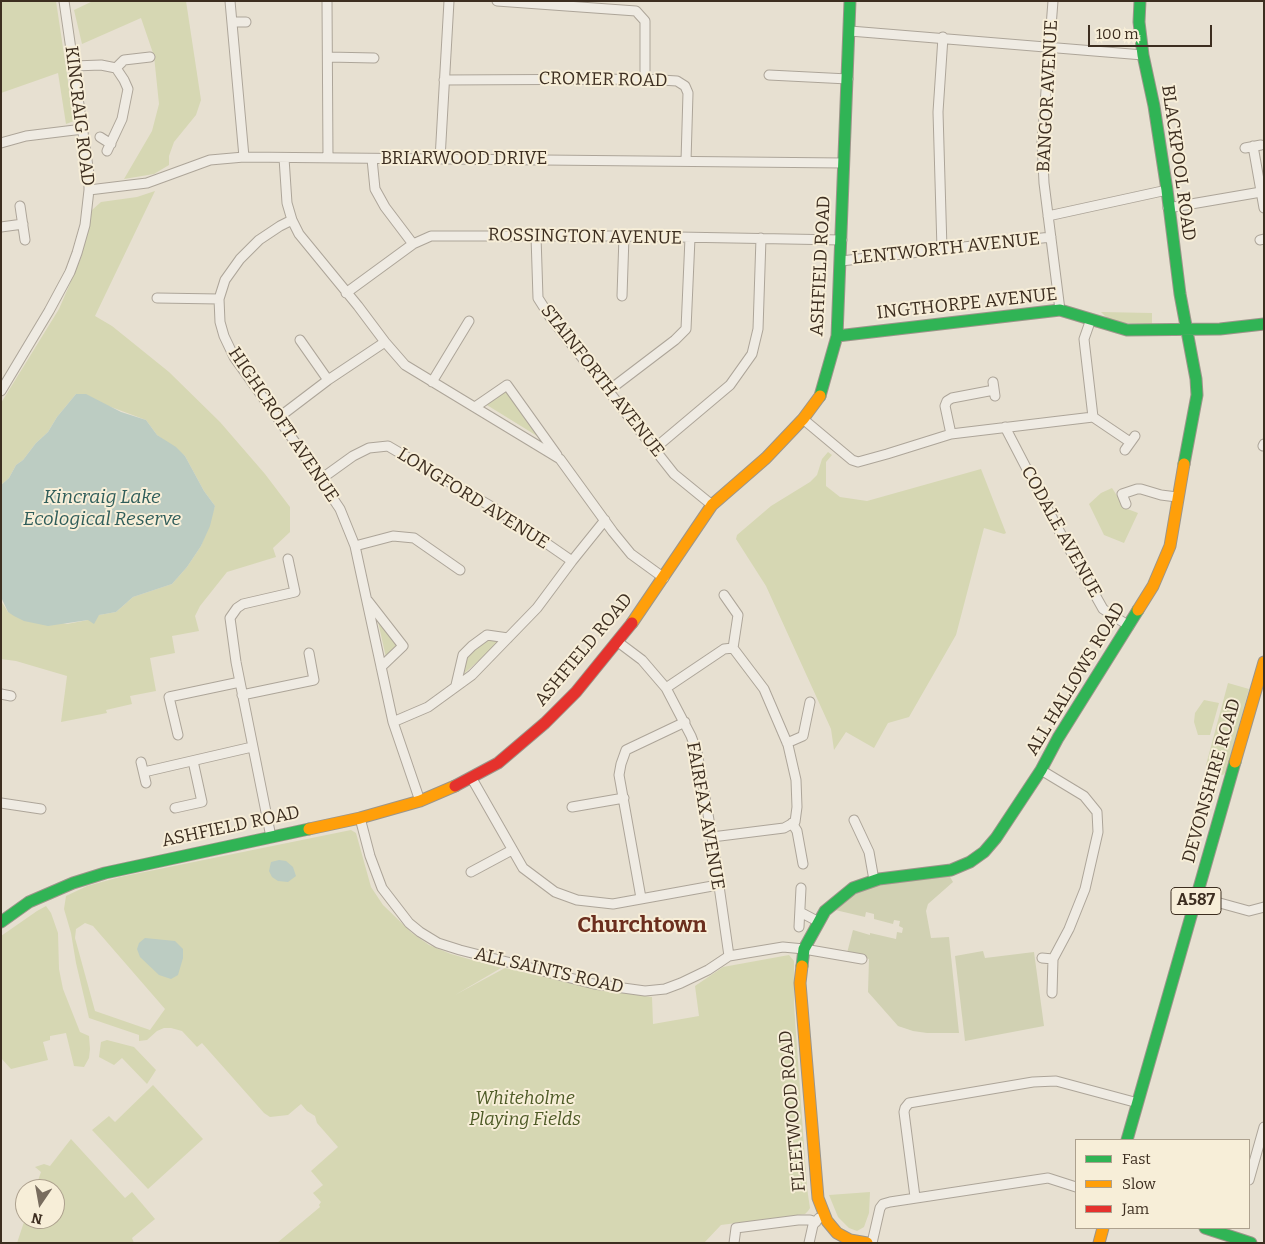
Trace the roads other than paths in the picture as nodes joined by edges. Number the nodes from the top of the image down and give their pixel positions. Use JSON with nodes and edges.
{"nodes":[{"id":1,"x":64,"y":1,"type":"edge"},
{"id":2,"x":230,"y":1,"type":"edge"},
{"id":3,"x":327,"y":1,"type":"edge"},
{"id":4,"x":449,"y":1,"type":"edge"},
{"id":5,"x":496,"y":1,"type":"edge"},
{"id":6,"x":850,"y":1,"type":"edge"},
{"id":7,"x":1052,"y":1,"type":"edge"},
{"id":8,"x":1140,"y":1,"type":"edge"},
{"id":9,"x":232,"y":22,"type":"junction"},
{"id":10,"x":246,"y":22,"type":"dead end"},
{"id":11,"x":850,"y":31,"type":"junction"},
{"id":12,"x":943,"y":37,"type":"junction"},
{"id":13,"x":1048,"y":47,"type":"junction"},
{"id":14,"x":1143,"y":55,"type":"junction"},
{"id":15,"x":150,"y":56,"type":"dead end"},
{"id":16,"x":328,"y":57,"type":"junction"},
{"id":17,"x":374,"y":58,"type":"dead end"},
{"id":18,"x":74,"y":66,"type":"junction"},
{"id":19,"x":116,"y":68,"type":"junction"},
{"id":20,"x":769,"y":75,"type":"dead end"},
{"id":21,"x":645,"y":79,"type":"junction"},
{"id":22,"x":848,"y":79,"type":"junction"},
{"id":23,"x":444,"y":80,"type":"junction"},
{"id":24,"x":83,"y":129,"type":"junction"},
{"id":25,"x":100,"y":137,"type":"dead end"},
{"id":26,"x":1,"y":143,"type":"edge"},
{"id":27,"x":1253,"y":146,"type":"dead end"},
{"id":28,"x":244,"y":157,"type":"junction"},
{"id":29,"x":284,"y":158,"type":"junction"},
{"id":30,"x":328,"y":158,"type":"junction"},
{"id":31,"x":372,"y":159,"type":"junction"},
{"id":32,"x":440,"y":159,"type":"junction"},
{"id":33,"x":686,"y":161,"type":"junction"},
{"id":34,"x":843,"y":163,"type":"junction"},
{"id":35,"x":89,"y":190,"type":"junction"},
{"id":36,"x":1167,"y":190,"type":"junction"},
{"id":37,"x":1261,"y":192,"type":"junction"},
{"id":38,"x":20,"y":206,"type":"dead end"},
{"id":39,"x":1168,"y":208,"type":"junction"},
{"id":40,"x":1264,"y":208,"type":"edge"},
{"id":41,"x":1048,"y":216,"type":"junction"},
{"id":42,"x":292,"y":220,"type":"junction"},
{"id":43,"x":23,"y":224,"type":"junction"},
{"id":44,"x":1,"y":228,"type":"edge"},
{"id":45,"x":536,"y":236,"type":"junction"},
{"id":46,"x":624,"y":236,"type":"junction"},
{"id":47,"x":1051,"y":237,"type":"junction"},
{"id":48,"x":690,"y":238,"type":"junction"},
{"id":49,"x":761,"y":238,"type":"junction"},
{"id":50,"x":25,"y":240,"type":"dead end"},
{"id":51,"x":842,"y":240,"type":"junction"},
{"id":52,"x":413,"y":244,"type":"junction"},
{"id":53,"x":942,"y":249,"type":"junction"},
{"id":54,"x":841,"y":261,"type":"junction"},
{"id":55,"x":620,"y":290,"type":"dead end"},
{"id":56,"x":346,"y":293,"type":"junction"},
{"id":57,"x":157,"y":298,"type":"dead end"},
{"id":58,"x":219,"y":298,"type":"junction"},
{"id":59,"x":1060,"y":310,"type":"junction"},
{"id":60,"x":1091,"y":319,"type":"junction"},
{"id":61,"x":469,"y":322,"type":"dead end"},
{"id":62,"x":1264,"y":324,"type":"edge"},
{"id":63,"x":1188,"y":330,"type":"junction"},
{"id":64,"x":837,"y":336,"type":"junction"},
{"id":65,"x":300,"y":340,"type":"dead end"},
{"id":66,"x":384,"y":342,"type":"junction"},
{"id":67,"x":328,"y":380,"type":"junction"},
{"id":68,"x":432,"y":382,"type":"junction"},
{"id":69,"x":994,"y":389,"type":"dead end"},
{"id":70,"x":1,"y":391,"type":"edge"},
{"id":71,"x":608,"y":391,"type":"junction"},
{"id":72,"x":475,"y":407,"type":"junction"},
{"id":73,"x":1093,"y":417,"type":"junction"},
{"id":74,"x":278,"y":418,"type":"junction"},
{"id":75,"x":803,"y":419,"type":"junction"},
{"id":76,"x":1005,"y":427,"type":"junction"},
{"id":77,"x":950,"y":434,"type":"junction"},
{"id":78,"x":1130,"y":443,"type":"dead end"},
{"id":79,"x":654,"y":450,"type":"junction"},
{"id":80,"x":560,"y":459,"type":"junction"},
{"id":81,"x":321,"y":480,"type":"junction"},
{"id":82,"x":1177,"y":497,"type":"junction"},
{"id":83,"x":1126,"y":504,"type":"dead end"},
{"id":84,"x":712,"y":505,"type":"junction"},
{"id":85,"x":605,"y":520,"type":"junction"},
{"id":86,"x":355,"y":546,"type":"junction"},
{"id":87,"x":288,"y":559,"type":"dead end"},
{"id":88,"x":572,"y":561,"type":"junction"},
{"id":89,"x":460,"y":570,"type":"dead end"},
{"id":90,"x":664,"y":578,"type":"junction"},
{"id":91,"x":724,"y":595,"type":"dead end"},
{"id":92,"x":367,"y":599,"type":"junction"},
{"id":93,"x":1129,"y":626,"type":"junction"},
{"id":94,"x":508,"y":638,"type":"junction"},
{"id":95,"x":618,"y":642,"type":"junction"},
{"id":96,"x":733,"y":648,"type":"junction"},
{"id":97,"x":309,"y":653,"type":"dead end"},
{"id":98,"x":1264,"y":662,"type":"edge"},
{"id":99,"x":381,"y":667,"type":"junction"},
{"id":100,"x":240,"y":682,"type":"junction"},
{"id":101,"x":456,"y":686,"type":"junction"},
{"id":102,"x":666,"y":688,"type":"junction"},
{"id":103,"x":242,"y":695,"type":"junction"},
{"id":104,"x":810,"y":702,"type":"dead end"},
{"id":105,"x":393,"y":722,"type":"junction"},
{"id":106,"x":685,"y":722,"type":"junction"},
{"id":107,"x":178,"y":736,"type":"dead end"},
{"id":108,"x":787,"y":742,"type":"junction"},
{"id":109,"x":252,"y":747,"type":"junction"},
{"id":110,"x":193,"y":761,"type":"junction"},
{"id":111,"x":141,"y":762,"type":"dead end"},
{"id":112,"x":1041,"y":770,"type":"junction"},
{"id":113,"x":144,"y":772,"type":"junction"},
{"id":114,"x":472,"y":777,"type":"junction"},
{"id":115,"x":146,"y":783,"type":"dead end"},
{"id":116,"x":624,"y":798,"type":"junction"},
{"id":117,"x":420,"y":801,"type":"junction"},
{"id":118,"x":1,"y":802,"type":"edge"},
{"id":119,"x":572,"y":807,"type":"dead end"},
{"id":120,"x":41,"y":808,"type":"dead end"},
{"id":121,"x":175,"y":808,"type":"dead end"},
{"id":122,"x":360,"y":818,"type":"junction"},
{"id":123,"x":792,"y":823,"type":"junction"},
{"id":124,"x":868,"y":823,"type":"dead end"},
{"id":125,"x":271,"y":837,"type":"junction"},
{"id":126,"x":712,"y":837,"type":"junction"},
{"id":127,"x":512,"y":850,"type":"junction"},
{"id":128,"x":805,"y":861,"type":"dead end"},
{"id":129,"x":471,"y":872,"type":"dead end"},
{"id":130,"x":874,"y":880,"type":"junction"},
{"id":131,"x":718,"y":885,"type":"junction"},
{"id":132,"x":801,"y":888,"type":"dead end"},
{"id":133,"x":641,"y":898,"type":"junction"},
{"id":134,"x":1198,"y":898,"type":"junction"},
{"id":135,"x":1264,"y":907,"type":"edge"},
{"id":136,"x":800,"y":912,"type":"junction"},
{"id":137,"x":1,"y":922,"type":"edge"},
{"id":138,"x":819,"y":922,"type":"junction"},
{"id":139,"x":799,"y":927,"type":"dead end"},
{"id":140,"x":804,"y":949,"type":"junction"},
{"id":141,"x":729,"y":956,"type":"junction"},
{"id":142,"x":1042,"y":958,"type":"dead end"},
{"id":143,"x":862,"y":959,"type":"dead end"},
{"id":144,"x":1053,"y":959,"type":"junction"},
{"id":145,"x":1052,"y":993,"type":"dead end"},
{"id":146,"x":1138,"y":1103,"type":"junction"},
{"id":147,"x":1263,"y":1132,"type":"edge"},
{"id":148,"x":1127,"y":1139,"type":"edge"},
{"id":149,"x":1250,"y":1177,"type":"edge"},
{"id":150,"x":1075,"y":1187,"type":"edge"},
{"id":151,"x":915,"y":1197,"type":"junction"},
{"id":152,"x":820,"y":1219,"type":"junction"},
{"id":153,"x":1103,"y":1229,"type":"edge"},
{"id":154,"x":1208,"y":1229,"type":"edge"},
{"id":155,"x":1233,"y":1236,"type":"edge"},
{"id":156,"x":734,"y":1243,"type":"edge"},
{"id":157,"x":809,"y":1243,"type":"edge"},
{"id":158,"x":867,"y":1243,"type":"edge"},
{"id":159,"x":872,"y":1243,"type":"edge"},
{"id":160,"x":1099,"y":1243,"type":"edge"},
{"id":161,"x":1251,"y":1243,"type":"edge"}],
"edges":[{"from":1,"to":18,"type":"street","name":"KINCRAIG ROAD"},
{"from":2,"to":9,"type":"street"},
{"from":3,"to":16,"type":"street"},
{"from":4,"to":23,"type":"street"},
{"from":5,"to":21,"type":"street"},
{"from":6,"to":11,"type":"street","name":"ASHFIELD ROAD"},
{"from":7,"to":13,"type":"street","name":"BANGOR AVENUE"},
{"from":8,"to":14,"type":"street","name":"BLACKPOOL ROAD"},
{"from":9,"to":10,"type":"street"},
{"from":9,"to":28,"type":"street"},
{"from":11,"to":12,"type":"street"},
{"from":11,"to":22,"type":"street","name":"ASHFIELD ROAD"},
{"from":12,"to":13,"type":"street"},
{"from":12,"to":53,"type":"street"},
{"from":13,"to":14,"type":"street"},
{"from":13,"to":41,"type":"street","name":"BANGOR AVENUE"},
{"from":14,"to":36,"type":"street","name":"BLACKPOOL ROAD"},
{"from":15,"to":19,"type":"street"},
{"from":16,"to":17,"type":"street"},
{"from":16,"to":30,"type":"street"},
{"from":18,"to":19,"type":"street"},
{"from":18,"to":24,"type":"street","name":"KINCRAIG ROAD"},
{"from":19,"to":25,"type":"street"},
{"from":20,"to":22,"type":"street"},
{"from":21,"to":23,"type":"street","name":"CROMER ROAD"},
{"from":21,"to":33,"type":"street","name":"CROMER ROAD"},
{"from":22,"to":34,"type":"street","name":"ASHFIELD ROAD"},
{"from":23,"to":32,"type":"street"},
{"from":24,"to":26,"type":"street"},
{"from":24,"to":35,"type":"street","name":"KINCRAIG ROAD"},
{"from":27,"to":37,"type":"street"},
{"from":28,"to":29,"type":"street","name":"BRIARWOOD DRIVE"},
{"from":28,"to":35,"type":"street","name":"BRIARWOOD DRIVE"},
{"from":29,"to":30,"type":"street","name":"BRIARWOOD DRIVE"},
{"from":29,"to":42,"type":"street"},
{"from":30,"to":31,"type":"street","name":"BRIARWOOD DRIVE"},
{"from":31,"to":32,"type":"street","name":"BRIARWOOD DRIVE"},
{"from":31,"to":52,"type":"street"},
{"from":32,"to":33,"type":"street","name":"BRIARWOOD DRIVE"},
{"from":33,"to":34,"type":"street","name":"BRIARWOOD DRIVE"},
{"from":34,"to":51,"type":"street","name":"ASHFIELD ROAD"},
{"from":35,"to":70,"type":"street","name":"KINCRAIG ROAD"},
{"from":36,"to":39,"type":"street","name":"BLACKPOOL ROAD"},
{"from":36,"to":41,"type":"street"},
{"from":37,"to":39,"type":"street"},
{"from":37,"to":40,"type":"street"},
{"from":38,"to":43,"type":"street"},
{"from":39,"to":63,"type":"street","name":"BLACKPOOL ROAD"},
{"from":41,"to":47,"type":"street","name":"BANGOR AVENUE"},
{"from":42,"to":56,"type":"street"},
{"from":42,"to":58,"type":"street","name":"HIGHCROFT AVENUE"},
{"from":43,"to":44,"type":"street"},
{"from":43,"to":50,"type":"street"},
{"from":45,"to":46,"type":"street","name":"ROSSINGTON AVENUE"},
{"from":45,"to":52,"type":"street","name":"ROSSINGTON AVENUE"},
{"from":45,"to":71,"type":"street","name":"STAINFORTH AVENUE"},
{"from":46,"to":48,"type":"street","name":"ROSSINGTON AVENUE"},
{"from":46,"to":55,"type":"street"},
{"from":47,"to":53,"type":"street","name":"LENTWORTH AVENUE"},
{"from":47,"to":59,"type":"street","name":"BANGOR AVENUE"},
{"from":48,"to":49,"type":"street","name":"ROSSINGTON AVENUE"},
{"from":48,"to":71,"type":"street"},
{"from":49,"to":51,"type":"street","name":"ROSSINGTON AVENUE"},
{"from":49,"to":79,"type":"street"},
{"from":51,"to":54,"type":"street","name":"ASHFIELD ROAD"},
{"from":52,"to":56,"type":"street","name":"ROSSINGTON AVENUE"},
{"from":53,"to":54,"type":"street","name":"LENTWORTH AVENUE"},
{"from":54,"to":64,"type":"street","name":"ASHFIELD ROAD"},
{"from":56,"to":66,"type":"street"},
{"from":57,"to":58,"type":"street"},
{"from":58,"to":74,"type":"street","name":"HIGHCROFT AVENUE"},
{"from":59,"to":60,"type":"street","name":"INGTHORPE AVENUE"},
{"from":59,"to":64,"type":"street","name":"INGTHORPE AVENUE"},
{"from":60,"to":63,"type":"street","name":"INGTHORPE AVENUE"},
{"from":60,"to":73,"type":"street"},
{"from":61,"to":68,"type":"street"},
{"from":62,"to":63,"type":"street","name":"INGTHORPE AVENUE"},
{"from":63,"to":82,"type":"street","name":"ALL HALLOWS ROAD"},
{"from":64,"to":75,"type":"street","name":"ASHFIELD ROAD"},
{"from":65,"to":67,"type":"street"},
{"from":66,"to":67,"type":"street"},
{"from":66,"to":68,"type":"street"},
{"from":67,"to":74,"type":"street"},
{"from":68,"to":72,"type":"street"},
{"from":69,"to":77,"type":"street"},
{"from":71,"to":79,"type":"street","name":"STAINFORTH AVENUE"},
{"from":72,"to":80,"type":"street"},
{"from":72,"to":80,"type":"street"},
{"from":73,"to":76,"type":"street"},
{"from":73,"to":78,"type":"street"},
{"from":74,"to":81,"type":"street","name":"HIGHCROFT AVENUE"},
{"from":75,"to":77,"type":"street"},
{"from":75,"to":84,"type":"street","name":"ASHFIELD ROAD"},
{"from":76,"to":77,"type":"street"},
{"from":76,"to":93,"type":"street","name":"CODALE AVENUE"},
{"from":79,"to":84,"type":"street","name":"STAINFORTH AVENUE"},
{"from":80,"to":85,"type":"street"},
{"from":81,"to":86,"type":"street","name":"HIGHCROFT AVENUE"},
{"from":81,"to":88,"type":"street","name":"LONGFORD AVENUE"},
{"from":82,"to":83,"type":"street"},
{"from":82,"to":93,"type":"street","name":"ALL HALLOWS ROAD"},
{"from":84,"to":90,"type":"street","name":"ASHFIELD ROAD"},
{"from":85,"to":88,"type":"street"},
{"from":85,"to":90,"type":"street"},
{"from":86,"to":89,"type":"street"},
{"from":86,"to":92,"type":"street","name":"HIGHCROFT AVENUE"},
{"from":87,"to":100,"type":"street"},
{"from":88,"to":94,"type":"street"},
{"from":90,"to":95,"type":"street","name":"ASHFIELD ROAD"},
{"from":91,"to":96,"type":"street"},
{"from":92,"to":99,"type":"street","name":"HIGHCROFT AVENUE"},
{"from":92,"to":99,"type":"street","name":"HIGHCROFT AVENUE"},
{"from":93,"to":112,"type":"street","name":"ALL HALLOWS ROAD"},
{"from":94,"to":101,"type":"street"},
{"from":94,"to":101,"type":"street"},
{"from":95,"to":102,"type":"street","name":"FAIRFAX AVENUE"},
{"from":95,"to":114,"type":"street","name":"ASHFIELD ROAD"},
{"from":96,"to":102,"type":"street"},
{"from":96,"to":108,"type":"street"},
{"from":97,"to":103,"type":"street"},
{"from":98,"to":134,"type":"street","name":"DEVONSHIRE ROAD","number":"A587"},
{"from":99,"to":105,"type":"street","name":"HIGHCROFT AVENUE"},
{"from":100,"to":103,"type":"street"},
{"from":100,"to":107,"type":"street"},
{"from":101,"to":105,"type":"street"},
{"from":102,"to":106,"type":"street","name":"FAIRFAX AVENUE"},
{"from":103,"to":109,"type":"street"},
{"from":104,"to":108,"type":"street"},
{"from":105,"to":117,"type":"street","name":"HIGHCROFT AVENUE"},
{"from":106,"to":116,"type":"street"},
{"from":106,"to":126,"type":"street","name":"FAIRFAX AVENUE"},
{"from":108,"to":123,"type":"street"},
{"from":109,"to":110,"type":"street"},
{"from":109,"to":125,"type":"street"},
{"from":110,"to":113,"type":"street"},
{"from":110,"to":121,"type":"street"},
{"from":111,"to":113,"type":"street"},
{"from":112,"to":130,"type":"street","name":"ALL HALLOWS ROAD"},
{"from":112,"to":144,"type":"street"},
{"from":113,"to":115,"type":"street"},
{"from":114,"to":117,"type":"street","name":"ASHFIELD ROAD"},
{"from":114,"to":127,"type":"street"},
{"from":116,"to":119,"type":"street"},
{"from":116,"to":133,"type":"street"},
{"from":117,"to":122,"type":"street","name":"ASHFIELD ROAD"},
{"from":118,"to":120,"type":"street"},
{"from":122,"to":125,"type":"street","name":"ASHFIELD ROAD"},
{"from":122,"to":141,"type":"street","name":"ALL SAINTS ROAD"},
{"from":123,"to":126,"type":"street"},
{"from":123,"to":128,"type":"street"},
{"from":124,"to":130,"type":"street"},
{"from":125,"to":137,"type":"street","name":"ASHFIELD ROAD"},
{"from":126,"to":131,"type":"street","name":"FAIRFAX AVENUE"},
{"from":127,"to":129,"type":"street"},
{"from":127,"to":133,"type":"street"},
{"from":130,"to":138,"type":"street","name":"ALL HALLOWS ROAD"},
{"from":131,"to":133,"type":"street"},
{"from":131,"to":141,"type":"street","name":"FAIRFAX AVENUE"},
{"from":132,"to":136,"type":"street"},
{"from":134,"to":135,"type":"street"},
{"from":134,"to":146,"type":"street","name":"DEVONSHIRE ROAD","number":"A587"},
{"from":136,"to":138,"type":"street"},
{"from":136,"to":139,"type":"street"},
{"from":138,"to":140,"type":"street","name":"ALL HALLOWS ROAD"},
{"from":140,"to":141,"type":"street","name":"ALL SAINTS ROAD"},
{"from":140,"to":143,"type":"street","name":"ALL SAINTS ROAD"},
{"from":140,"to":152,"type":"street","name":"FLEETWOOD ROAD"},
{"from":142,"to":144,"type":"street"},
{"from":144,"to":145,"type":"street"},
{"from":146,"to":148,"type":"street","name":"DEVONSHIRE ROAD","number":"A587"},
{"from":146,"to":151,"type":"street"},
{"from":147,"to":149,"type":"street"},
{"from":150,"to":151,"type":"street"},
{"from":151,"to":159,"type":"street"},
{"from":152,"to":156,"type":"street"},
{"from":152,"to":157,"type":"street"},
{"from":152,"to":158,"type":"street","name":"FLEETWOOD ROAD"},
{"from":153,"to":160,"type":"street"},
{"from":154,"to":155,"type":"street"},
{"from":155,"to":161,"type":"street"}]}
